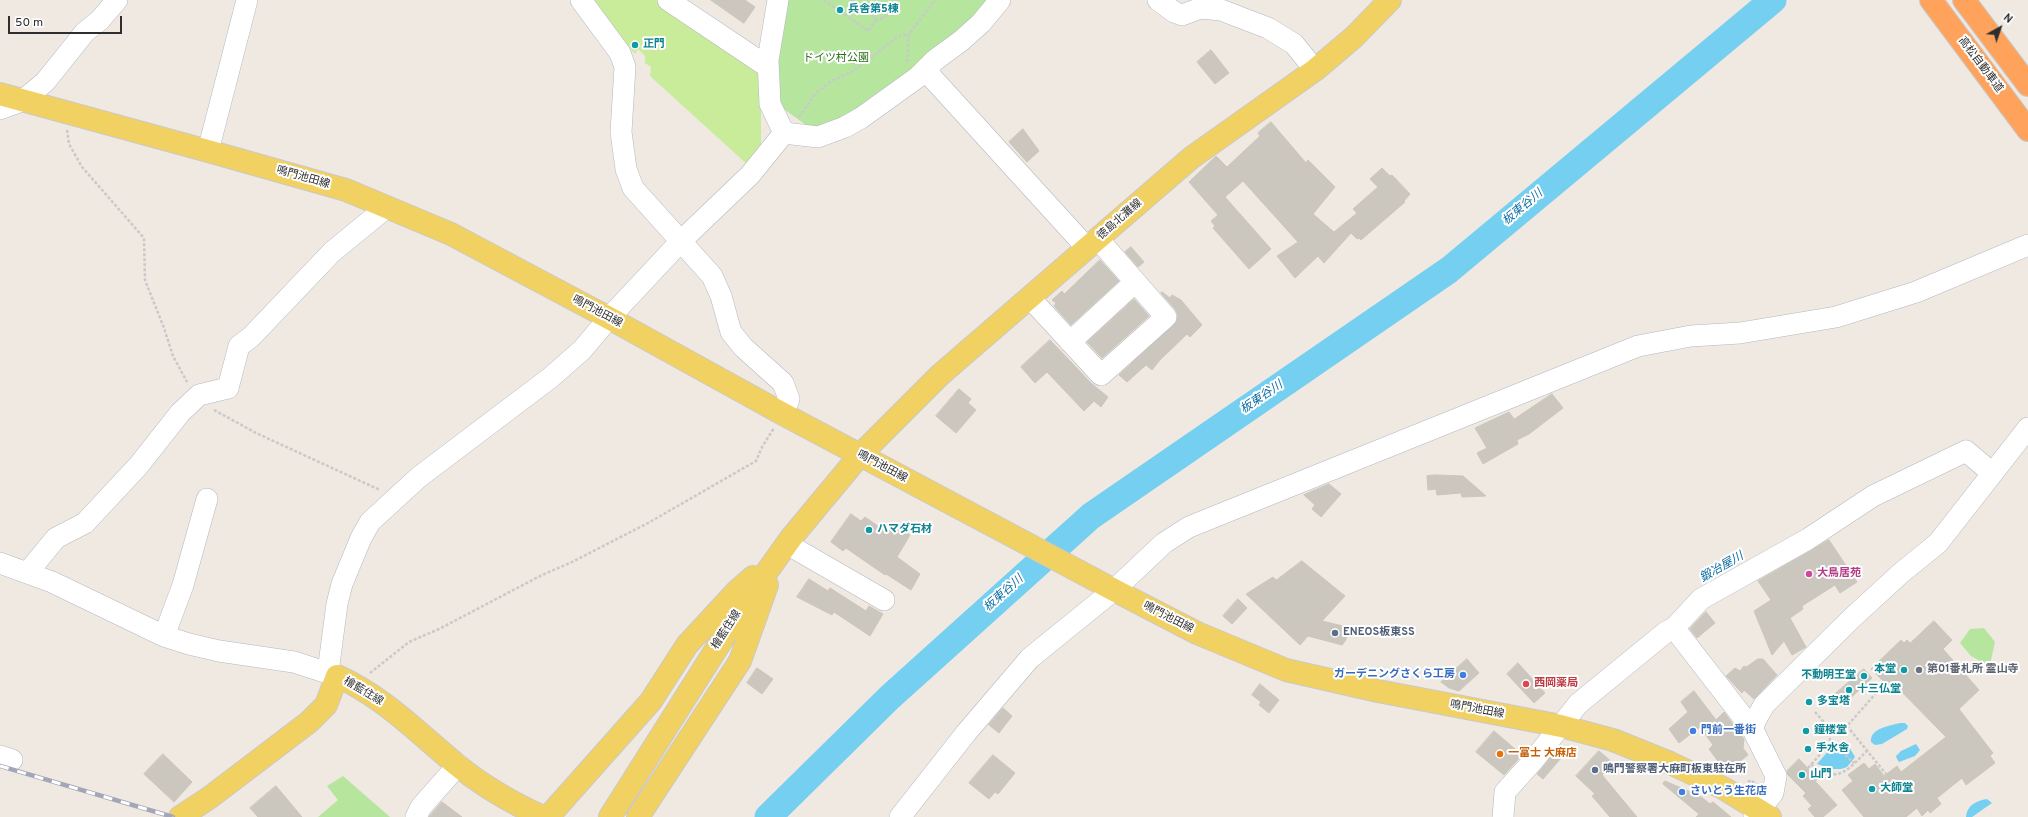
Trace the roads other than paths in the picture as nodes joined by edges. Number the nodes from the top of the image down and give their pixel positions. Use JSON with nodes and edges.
{"nodes":[{"id":1,"x":117,"y":0,"type":"edge"},
{"id":2,"x":247,"y":0,"type":"edge"},
{"id":3,"x":581,"y":0,"type":"edge"},
{"id":4,"x":668,"y":0,"type":"edge"},
{"id":5,"x":778,"y":0,"type":"edge"},
{"id":6,"x":1000,"y":0,"type":"edge"},
{"id":7,"x":1158,"y":0,"type":"edge"},
{"id":8,"x":1390,"y":0,"type":"edge"},
{"id":9,"x":1964,"y":0,"type":"edge"},
{"id":10,"x":1936,"y":7,"type":"edge"},
{"id":11,"x":768,"y":67,"type":"junction"},
{"id":12,"x":1315,"y":70,"type":"junction"},
{"id":13,"x":922,"y":74,"type":"junction"},
{"id":14,"x":2028,"y":85,"type":"edge"},
{"id":15,"x":0,"y":94,"type":"edge"},
{"id":16,"x":22,"y":101,"type":"junction"},
{"id":17,"x":0,"y":109,"type":"edge"},
{"id":18,"x":2028,"y":130,"type":"edge"},
{"id":19,"x":784,"y":133,"type":"junction"},
{"id":20,"x":208,"y":150,"type":"junction"},
{"id":21,"x":387,"y":207,"type":"junction"},
{"id":22,"x":681,"y":241,"type":"junction"},
{"id":23,"x":1092,"y":244,"type":"junction"},
{"id":24,"x":2028,"y":245,"type":"edge"},
{"id":25,"x":1135,"y":282,"type":"junction"},
{"id":26,"x":1030,"y":298,"type":"junction"},
{"id":27,"x":609,"y":318,"type":"junction"},
{"id":28,"x":1070,"y":342,"type":"junction"},
{"id":29,"x":783,"y":414,"type":"junction"},
{"id":30,"x":2028,"y":428,"type":"edge"},
{"id":31,"x":860,"y":455,"type":"junction"},
{"id":32,"x":1992,"y":473,"type":"junction"},
{"id":33,"x":207,"y":499,"type":"dead end"},
{"id":34,"x":782,"y":551,"type":"junction"},
{"id":35,"x":0,"y":563,"type":"edge"},
{"id":36,"x":28,"y":572,"type":"junction"},
{"id":37,"x":1108,"y":587,"type":"junction"},
{"id":38,"x":884,"y":600,"type":"dead end"},
{"id":39,"x":1674,"y":628,"type":"junction"},
{"id":40,"x":164,"y":636,"type":"junction"},
{"id":41,"x":333,"y":674,"type":"junction"},
{"id":42,"x":1561,"y":726,"type":"junction"},
{"id":43,"x":1753,"y":730,"type":"junction"},
{"id":44,"x":458,"y":765,"type":"junction"},
{"id":45,"x":1761,"y":814,"type":"edge"},
{"id":46,"x":180,"y":817,"type":"edge"},
{"id":47,"x":416,"y":817,"type":"edge"},
{"id":48,"x":543,"y":817,"type":"edge"},
{"id":49,"x":548,"y":817,"type":"edge"},
{"id":50,"x":610,"y":817,"type":"edge"},
{"id":51,"x":638,"y":817,"type":"edge"},
{"id":52,"x":900,"y":817,"type":"edge"},
{"id":53,"x":1503,"y":817,"type":"edge"}],
"edges":[{"from":1,"to":16,"type":"street"},
{"from":2,"to":20,"type":"street"},
{"from":3,"to":22,"type":"street"},
{"from":4,"to":11,"type":"street"},
{"from":5,"to":11,"type":"street"},
{"from":6,"to":13,"type":"street"},
{"from":7,"to":12,"type":"street"},
{"from":8,"to":12,"type":"main road","name":"徳島北灘線"},
{"from":9,"to":14,"type":"highway"},
{"from":10,"to":18,"type":"highway","name":"高松自動車道"},
{"from":11,"to":19,"type":"street"},
{"from":12,"to":23,"type":"main road","name":"徳島北灘線"},
{"from":13,"to":19,"type":"street"},
{"from":13,"to":23,"type":"street"},
{"from":15,"to":16,"type":"main road","name":"鳴門池田線"},
{"from":16,"to":17,"type":"street"},
{"from":16,"to":20,"type":"main road","name":"鳴門池田線"},
{"from":19,"to":22,"type":"street"},
{"from":20,"to":21,"type":"main road","name":"鳴門池田線"},
{"from":21,"to":27,"type":"main road","name":"鳴門池田線"},
{"from":21,"to":36,"type":"street"},
{"from":22,"to":27,"type":"street"},
{"from":22,"to":29,"type":"street"},
{"from":23,"to":25,"type":"street"},
{"from":23,"to":26,"type":"main road","name":"徳島北灘線"},
{"from":24,"to":37,"type":"street"},
{"from":25,"to":28,"type":"street"},
{"from":25,"to":28,"type":"street"},
{"from":26,"to":28,"type":"street"},
{"from":26,"to":31,"type":"main road","name":"徳島北灘線"},
{"from":27,"to":29,"type":"main road","name":"鳴門池田線"},
{"from":27,"to":41,"type":"street"},
{"from":29,"to":31,"type":"main road","name":"鳴門池田線"},
{"from":30,"to":32,"type":"street"},
{"from":31,"to":34,"type":"main road","name":"檜藍住線"},
{"from":31,"to":37,"type":"main road","name":"鳴門池田線"},
{"from":32,"to":39,"type":"street"},
{"from":32,"to":43,"type":"street"},
{"from":33,"to":40,"type":"street"},
{"from":34,"to":38,"type":"street"},
{"from":34,"to":49,"type":"main road"},
{"from":34,"to":50,"type":"main road","name":"檜藍住線"},
{"from":34,"to":51,"type":"main road"},
{"from":35,"to":36,"type":"street"},
{"from":36,"to":40,"type":"street"},
{"from":37,"to":42,"type":"main road","name":"鳴門池田線"},
{"from":37,"to":52,"type":"street"},
{"from":39,"to":42,"type":"street"},
{"from":39,"to":43,"type":"street"},
{"from":40,"to":41,"type":"street"},
{"from":41,"to":44,"type":"main road","name":"檜藍住線"},
{"from":41,"to":46,"type":"main road","name":"檜藍住線"},
{"from":42,"to":45,"type":"main road","name":"鳴門池田線"},
{"from":42,"to":53,"type":"street"},
{"from":43,"to":45,"type":"street"},
{"from":44,"to":47,"type":"street"},
{"from":44,"to":48,"type":"main road","name":"檜藍住線"}]}
